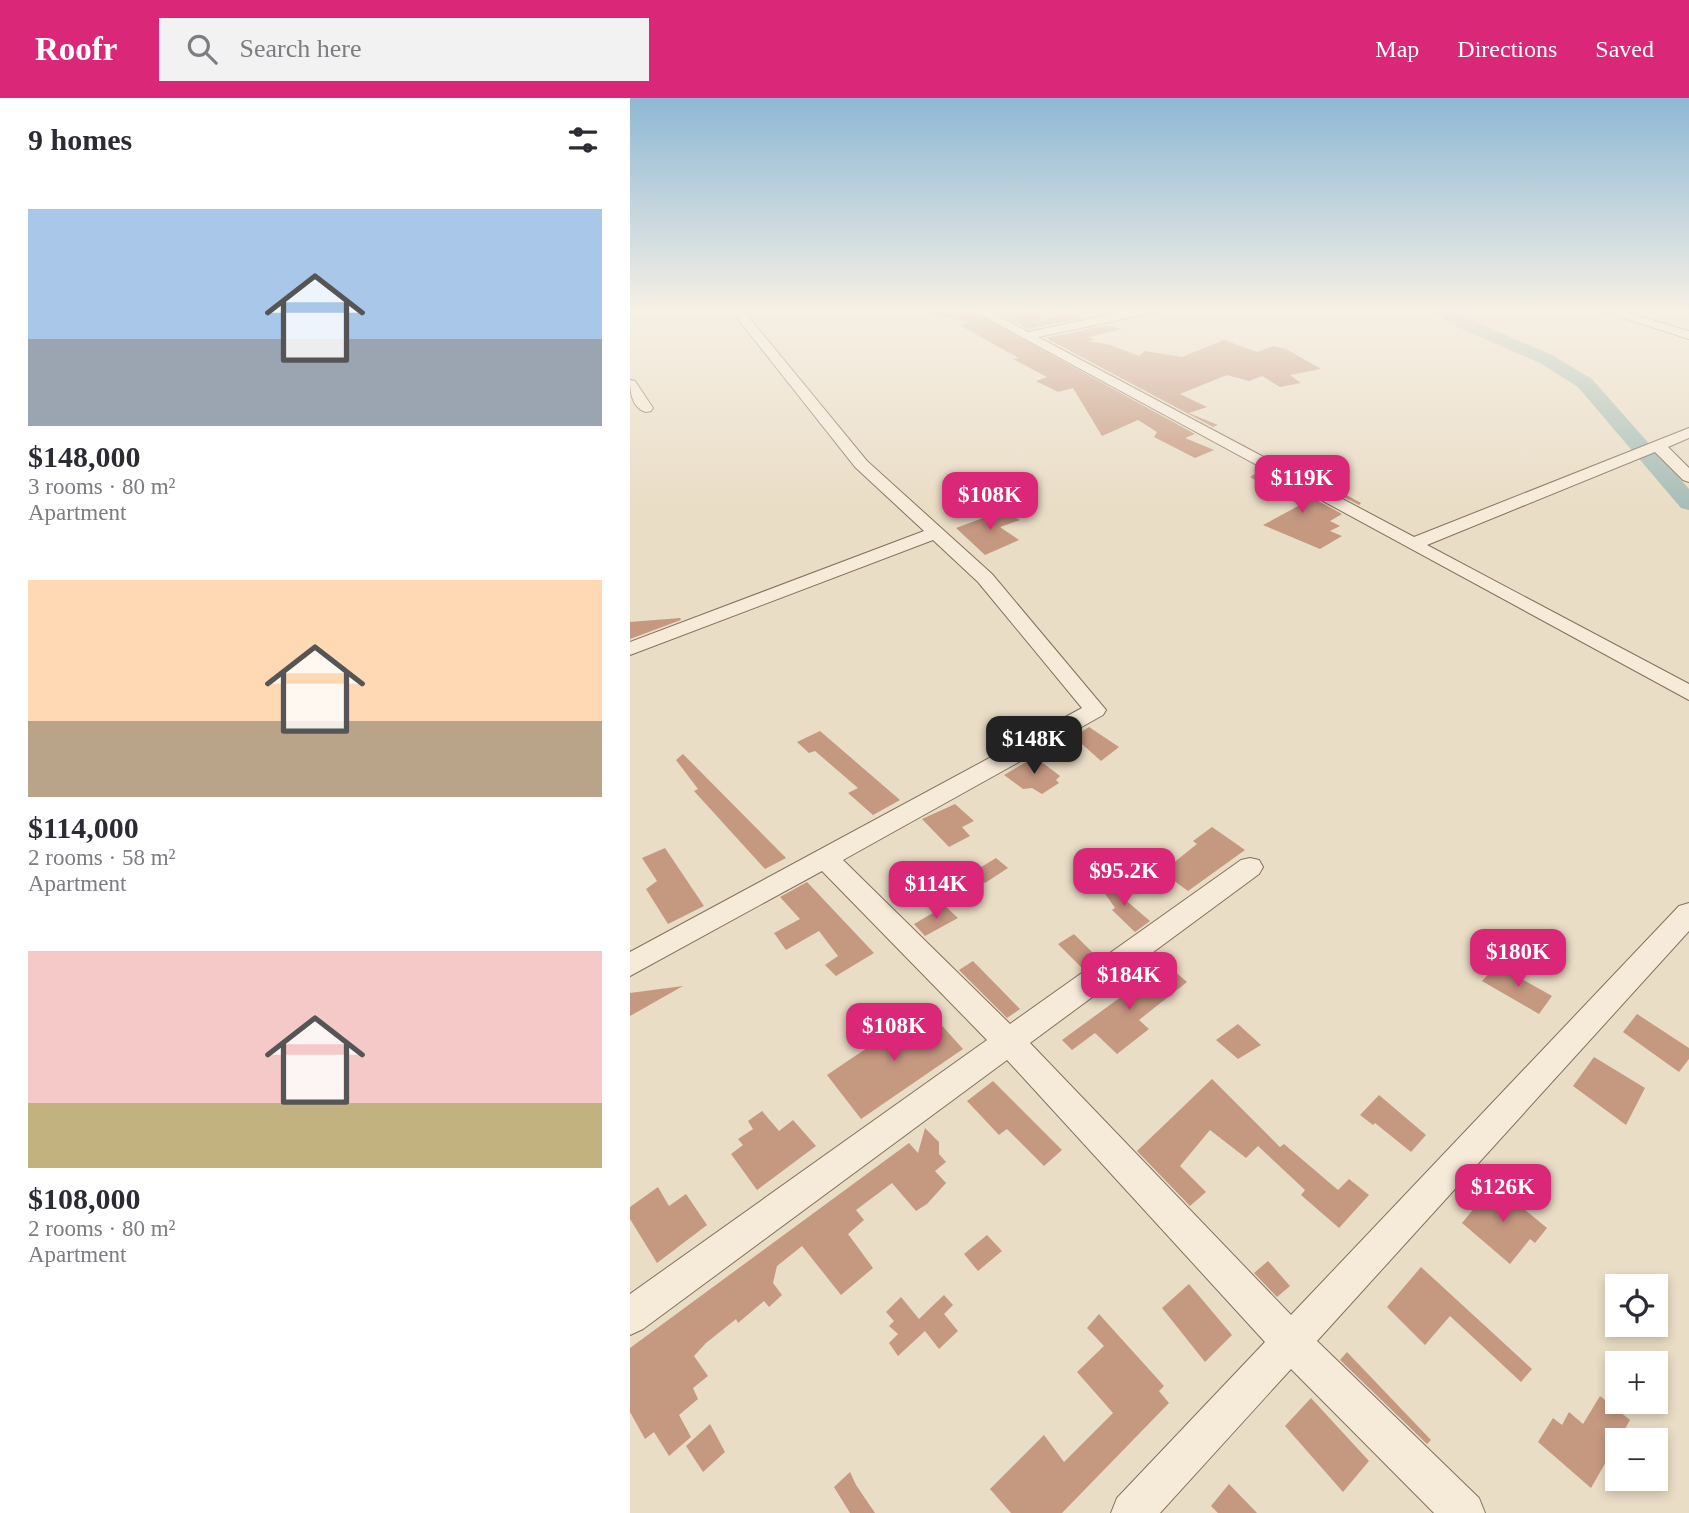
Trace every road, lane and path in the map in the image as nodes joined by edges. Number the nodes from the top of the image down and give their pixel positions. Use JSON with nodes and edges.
{"nodes":[{"id":1,"x":789,"y":375,"type":"edge"},
{"id":2,"x":1099,"y":375,"type":"edge"},
{"id":3,"x":630,"y":384,"type":"edge"},
{"id":4,"x":646,"y":408,"type":"dead end"},
{"id":5,"x":1689,"y":433,"type":"edge"},
{"id":6,"x":1658,"y":446,"type":"junction"},
{"id":7,"x":1689,"y":477,"type":"edge"},
{"id":8,"x":936,"y":533,"type":"junction"},
{"id":9,"x":1413,"y":544,"type":"junction"},
{"id":10,"x":630,"y":649,"type":"edge"},
{"id":11,"x":1689,"y":693,"type":"edge"},
{"id":12,"x":825,"y":858,"type":"junction"},
{"id":13,"x":1250,"y":867,"type":"dead end"},
{"id":14,"x":1689,"y":913,"type":"edge"},
{"id":15,"x":630,"y":965,"type":"edge"},
{"id":16,"x":1009,"y":1042,"type":"junction"},
{"id":17,"x":630,"y":1316,"type":"edge"},
{"id":18,"x":1291,"y":1342,"type":"junction"},
{"id":19,"x":1132,"y":1513,"type":"edge"},
{"id":20,"x":1465,"y":1513,"type":"edge"}],
"edges":[{"from":1,"to":8,"type":"street"},
{"from":2,"to":9,"type":"street"},
{"from":3,"to":4,"type":"street"},
{"from":5,"to":6,"type":"street"},
{"from":6,"to":7,"type":"street"},
{"from":6,"to":9,"type":"street"},
{"from":8,"to":10,"type":"street"},
{"from":8,"to":12,"type":"street"},
{"from":9,"to":11,"type":"street"},
{"from":12,"to":15,"type":"street"},
{"from":12,"to":16,"type":"street"},
{"from":13,"to":16,"type":"street"},
{"from":14,"to":18,"type":"street"},
{"from":16,"to":17,"type":"street"},
{"from":16,"to":18,"type":"street"},
{"from":18,"to":19,"type":"street"},
{"from":18,"to":20,"type":"street"}]}
